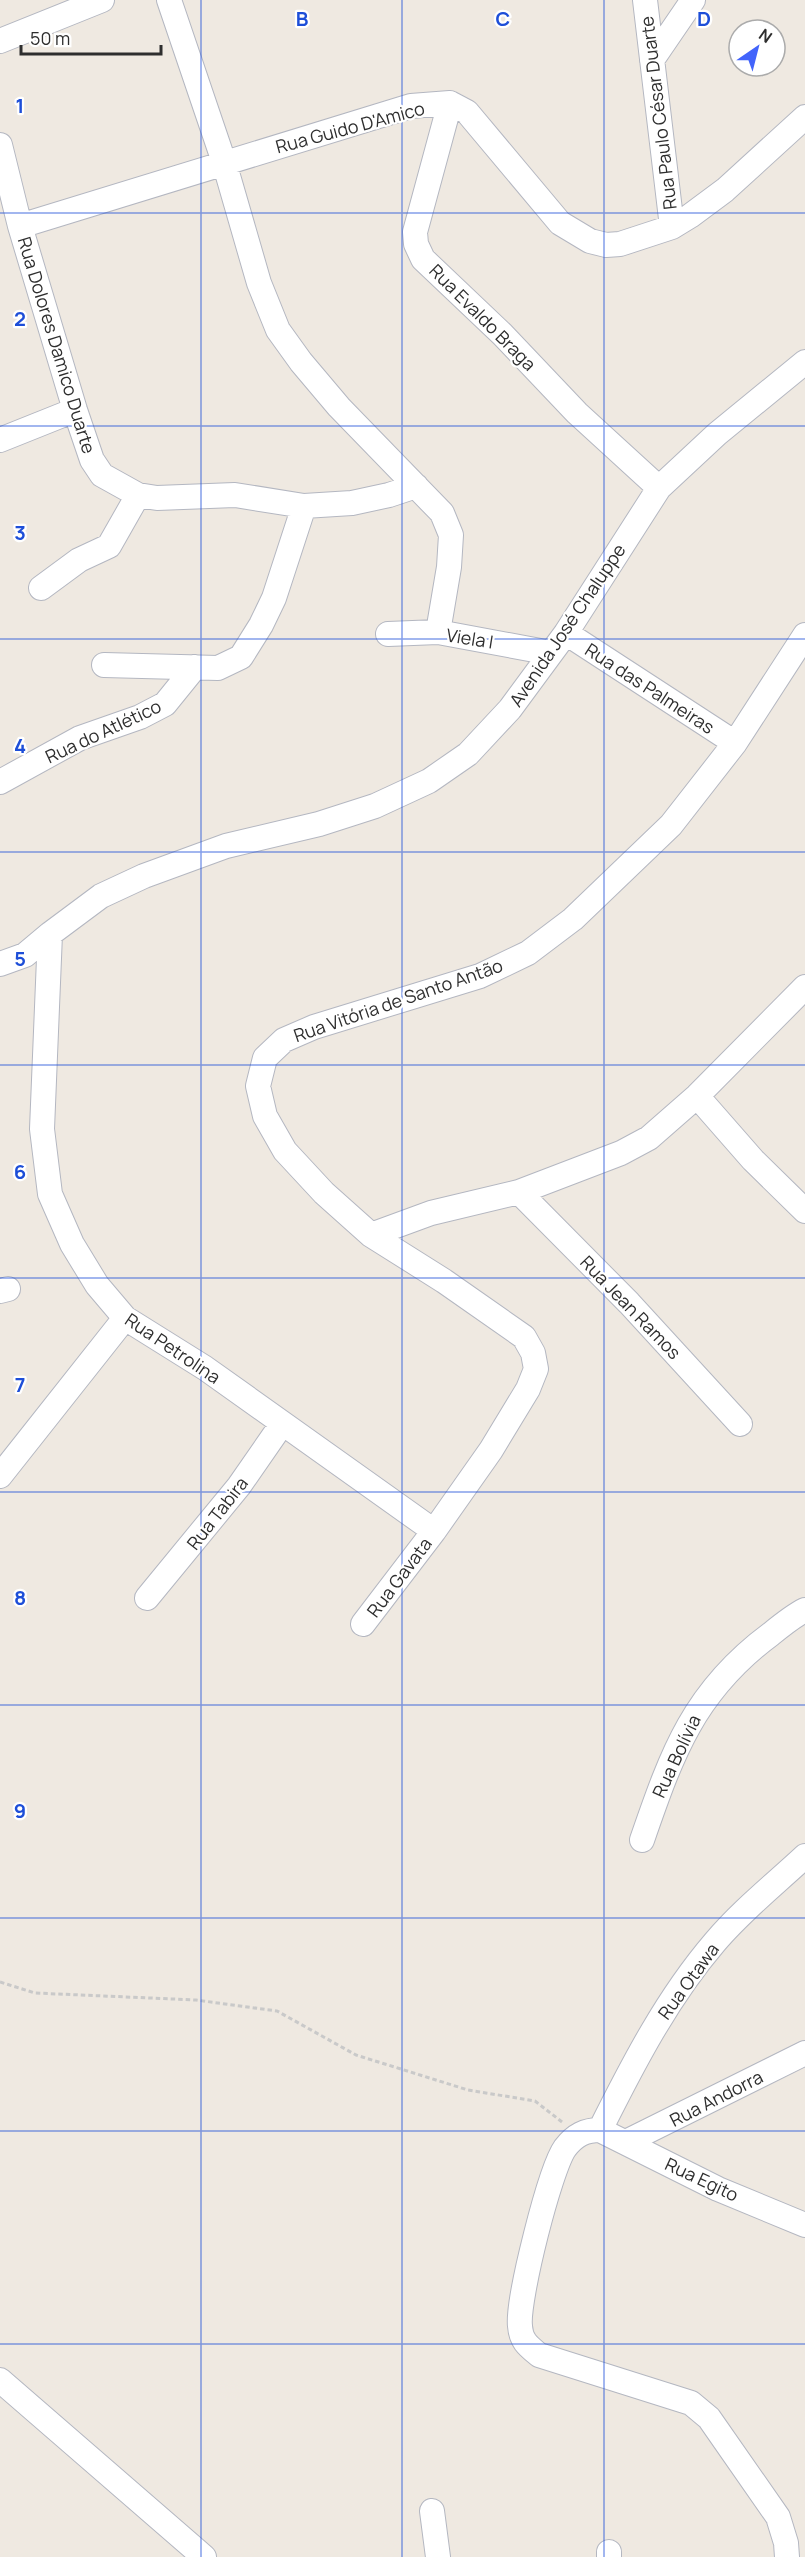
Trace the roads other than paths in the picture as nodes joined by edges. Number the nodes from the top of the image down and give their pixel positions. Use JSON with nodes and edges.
{"nodes":[{"id":1,"x":102,"y":0,"type":"edge"},
{"id":2,"x":169,"y":0,"type":"edge"},
{"id":3,"x":645,"y":0,"type":"edge"},
{"id":4,"x":693,"y":0,"type":"edge"},
{"id":5,"x":0,"y":41,"type":"edge"},
{"id":6,"x":652,"y":60,"type":"junction"},
{"id":7,"x":450,"y":103,"type":"junction"},
{"id":8,"x":805,"y":117,"type":"edge"},
{"id":9,"x":0,"y":145,"type":"edge"},
{"id":10,"x":224,"y":162,"type":"junction"},
{"id":11,"x":20,"y":226,"type":"junction"},
{"id":12,"x":672,"y":227,"type":"junction"},
{"id":13,"x":801,"y":372,"type":"edge"},
{"id":14,"x":75,"y":410,"type":"junction"},
{"id":15,"x":0,"y":440,"type":"edge"},
{"id":16,"x":416,"y":486,"type":"junction"},
{"id":17,"x":659,"y":488,"type":"junction"},
{"id":18,"x":138,"y":495,"type":"junction"},
{"id":19,"x":304,"y":506,"type":"junction"},
{"id":20,"x":41,"y":588,"type":"dead end"},
{"id":21,"x":438,"y":632,"type":"junction"},
{"id":22,"x":566,"y":633,"type":"junction"},
{"id":23,"x":388,"y":634,"type":"dead end"},
{"id":24,"x":801,"y":651,"type":"edge"},
{"id":25,"x":551,"y":653,"type":"junction"},
{"id":26,"x":104,"y":665,"type":"dead end"},
{"id":27,"x":195,"y":667,"type":"junction"},
{"id":28,"x":735,"y":743,"type":"junction"},
{"id":29,"x":0,"y":782,"type":"edge"},
{"id":30,"x":50,"y":934,"type":"junction"},
{"id":31,"x":0,"y":964,"type":"edge"},
{"id":32,"x":805,"y":987,"type":"edge"},
{"id":33,"x":697,"y":1096,"type":"junction"},
{"id":34,"x":519,"y":1192,"type":"junction"},
{"id":35,"x":805,"y":1211,"type":"edge"},
{"id":36,"x":371,"y":1235,"type":"junction"},
{"id":37,"x":124,"y":1318,"type":"junction"},
{"id":38,"x":282,"y":1424,"type":"junction"},
{"id":39,"x":740,"y":1424,"type":"dead end"},
{"id":40,"x":0,"y":1476,"type":"edge"},
{"id":41,"x":434,"y":1531,"type":"junction"},
{"id":42,"x":147,"y":1598,"type":"dead end"},
{"id":43,"x":805,"y":1610,"type":"edge"},
{"id":44,"x":363,"y":1624,"type":"dead end"},
{"id":45,"x":642,"y":1840,"type":"dead end"},
{"id":46,"x":805,"y":1856,"type":"edge"},
{"id":47,"x":805,"y":2053,"type":"edge"},
{"id":48,"x":590,"y":2132,"type":"junction"},
{"id":49,"x":626,"y":2142,"type":"junction"},
{"id":50,"x":805,"y":2225,"type":"edge"},
{"id":51,"x":0,"y":2380,"type":"edge"},
{"id":52,"x":432,"y":2511,"type":"dead end"},
{"id":53,"x":204,"y":2557,"type":"edge"},
{"id":54,"x":438,"y":2557,"type":"edge"},
{"id":55,"x":787,"y":2557,"type":"edge"}],
"edges":[{"from":1,"to":5,"type":"street"},
{"from":2,"to":10,"type":"street"},
{"from":3,"to":6,"type":"street","name":"Rua Paulo César Duarte"},
{"from":4,"to":6,"type":"street"},
{"from":6,"to":12,"type":"street","name":"Rua Paulo César Duarte"},
{"from":7,"to":10,"type":"street","name":"Rua Guido D'Amico"},
{"from":7,"to":12,"type":"street","name":"Rua Guido D'Amico"},
{"from":7,"to":17,"type":"street","name":"Rua Evaldo Braga"},
{"from":8,"to":12,"type":"street","name":"Rua Guido D'Amico"},
{"from":9,"to":11,"type":"street","name":"Rua Dolores Damico Duarte"},
{"from":10,"to":11,"type":"street","name":"Rua Guido D'Amico"},
{"from":10,"to":16,"type":"street"},
{"from":11,"to":14,"type":"street","name":"Rua Dolores Damico Duarte"},
{"from":13,"to":17,"type":"street","name":"Avenida José Chaluppe"},
{"from":14,"to":15,"type":"street"},
{"from":14,"to":18,"type":"street","name":"Rua Dolores Damico Duarte"},
{"from":16,"to":19,"type":"street","name":"Rua Dolores Damico Duarte"},
{"from":16,"to":21,"type":"street"},
{"from":17,"to":22,"type":"street","name":"Avenida José Chaluppe"},
{"from":18,"to":19,"type":"street","name":"Rua Dolores Damico Duarte"},
{"from":18,"to":20,"type":"street"},
{"from":19,"to":27,"type":"street"},
{"from":21,"to":23,"type":"street","name":"Viela I"},
{"from":21,"to":25,"type":"street","name":"Viela I"},
{"from":22,"to":25,"type":"street","name":"Avenida José Chaluppe"},
{"from":22,"to":28,"type":"street","name":"Rua das Palmeiras"},
{"from":24,"to":28,"type":"street","name":"Rua Vitória de Santo Antão"},
{"from":25,"to":30,"type":"street","name":"Avenida José Chaluppe"},
{"from":26,"to":27,"type":"street"},
{"from":27,"to":29,"type":"street","name":"Rua do Atlético"},
{"from":28,"to":36,"type":"street","name":"Rua Vitória de Santo Antão"},
{"from":30,"to":31,"type":"street","name":"Avenida José Chaluppe"},
{"from":30,"to":37,"type":"street","name":"Rua Petrolina"},
{"from":32,"to":33,"type":"street"},
{"from":33,"to":34,"type":"street"},
{"from":33,"to":35,"type":"street"},
{"from":34,"to":36,"type":"street"},
{"from":34,"to":39,"type":"street","name":"Rua Jean Ramos"},
{"from":36,"to":41,"type":"street","name":"Rua Vitória de Santo Antão"},
{"from":37,"to":38,"type":"street","name":"Rua Petrolina"},
{"from":37,"to":40,"type":"street"},
{"from":38,"to":41,"type":"street","name":"Rua Petrolina"},
{"from":38,"to":42,"type":"street","name":"Rua Tabira"},
{"from":41,"to":44,"type":"street","name":"Rua Gavata"},
{"from":43,"to":45,"type":"street","name":"Rua Bolívia"},
{"from":46,"to":48,"type":"street","name":"Rua Otawa"},
{"from":47,"to":49,"type":"street","name":"Rua Andorra"},
{"from":48,"to":49,"type":"street","name":"Rua Egito"},
{"from":48,"to":55,"type":"street","name":"Rua Otawa"},
{"from":49,"to":50,"type":"street","name":"Rua Egito"},
{"from":51,"to":53,"type":"street"},
{"from":52,"to":54,"type":"street"}]}
